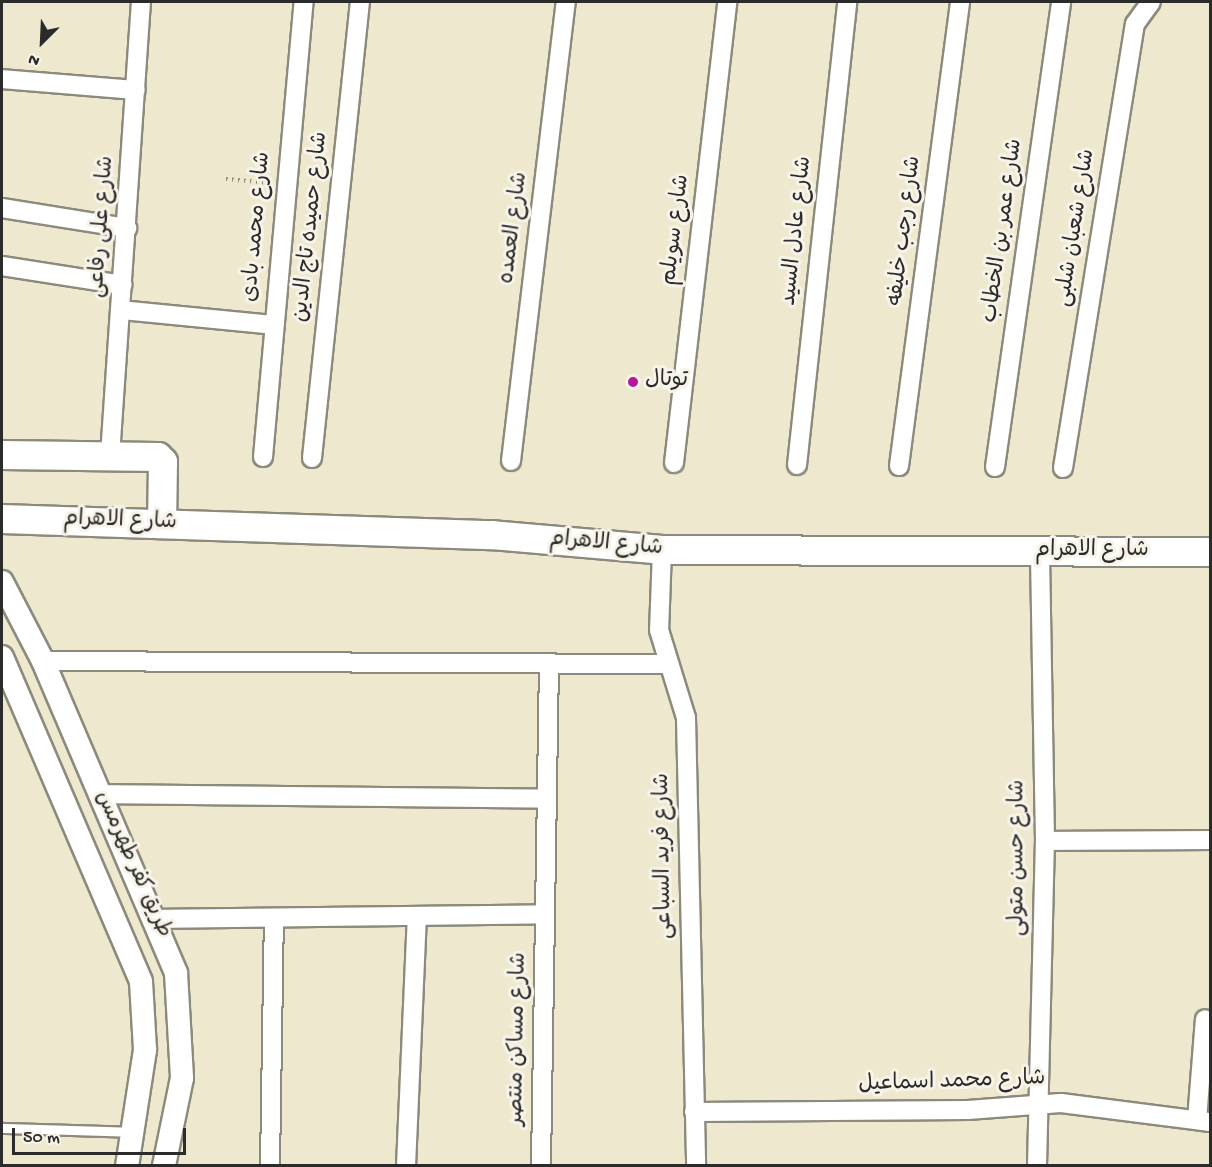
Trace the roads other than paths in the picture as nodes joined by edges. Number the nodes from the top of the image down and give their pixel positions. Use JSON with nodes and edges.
{"nodes":[{"id":1,"x":141,"y":2,"type":"edge"},
{"id":2,"x":304,"y":2,"type":"edge"},
{"id":3,"x":360,"y":2,"type":"edge"},
{"id":4,"x":567,"y":2,"type":"edge"},
{"id":5,"x":727,"y":2,"type":"edge"},
{"id":6,"x":847,"y":2,"type":"edge"},
{"id":7,"x":960,"y":2,"type":"edge"},
{"id":8,"x":1061,"y":2,"type":"edge"},
{"id":9,"x":1151,"y":2,"type":"edge"},
{"id":10,"x":2,"y":79,"type":"edge"},
{"id":11,"x":136,"y":90,"type":"junction"},
{"id":12,"x":2,"y":208,"type":"edge"},
{"id":13,"x":127,"y":228,"type":"junction"},
{"id":14,"x":2,"y":266,"type":"edge"},
{"id":15,"x":123,"y":285,"type":"junction"},
{"id":16,"x":122,"y":310,"type":"junction"},
{"id":17,"x":274,"y":325,"type":"junction"},
{"id":18,"x":2,"y":455,"type":"edge"},
{"id":19,"x":110,"y":456,"type":"junction"},
{"id":20,"x":263,"y":458,"type":"dead end"},
{"id":21,"x":312,"y":458,"type":"dead end"},
{"id":22,"x":511,"y":461,"type":"dead end"},
{"id":23,"x":674,"y":463,"type":"dead end"},
{"id":24,"x":797,"y":465,"type":"dead end"},
{"id":25,"x":899,"y":466,"type":"dead end"},
{"id":26,"x":995,"y":467,"type":"dead end"},
{"id":27,"x":1063,"y":468,"type":"dead end"},
{"id":28,"x":2,"y":519,"type":"edge"},
{"id":29,"x":162,"y":523,"type":"junction"},
{"id":30,"x":662,"y":550,"type":"junction"},
{"id":31,"x":1040,"y":551,"type":"junction"},
{"id":32,"x":1210,"y":552,"type":"edge"},
{"id":33,"x":2,"y":582,"type":"edge"},
{"id":34,"x":2,"y":657,"type":"edge"},
{"id":35,"x":43,"y":661,"type":"junction"},
{"id":36,"x":549,"y":664,"type":"junction"},
{"id":37,"x":668,"y":664,"type":"junction"},
{"id":38,"x":101,"y":794,"type":"junction"},
{"id":39,"x":547,"y":799,"type":"junction"},
{"id":40,"x":1210,"y":840,"type":"edge"},
{"id":41,"x":1045,"y":841,"type":"junction"},
{"id":42,"x":545,"y":914,"type":"junction"},
{"id":43,"x":417,"y":916,"type":"junction"},
{"id":44,"x":274,"y":918,"type":"junction"},
{"id":45,"x":157,"y":920,"type":"junction"},
{"id":46,"x":176,"y":973,"type":"junction"},
{"id":47,"x":141,"y":982,"type":"junction"},
{"id":48,"x":1205,"y":1019,"type":"dead end"},
{"id":49,"x":1041,"y":1104,"type":"junction"},
{"id":50,"x":694,"y":1112,"type":"junction"},
{"id":51,"x":1204,"y":1121,"type":"edge"},
{"id":52,"x":2,"y":1128,"type":"edge"},
{"id":53,"x":135,"y":1132,"type":"junction"},
{"id":54,"x":127,"y":1166,"type":"edge"},
{"id":55,"x":164,"y":1166,"type":"edge"},
{"id":56,"x":270,"y":1166,"type":"edge"},
{"id":57,"x":406,"y":1166,"type":"edge"},
{"id":58,"x":541,"y":1166,"type":"edge"},
{"id":59,"x":696,"y":1166,"type":"edge"},
{"id":60,"x":1037,"y":1166,"type":"edge"}],
"edges":[{"from":1,"to":11,"type":"street","name":"شارع على رفاعى"},
{"from":2,"to":17,"type":"street","name":"شارع محمد بادى"},
{"from":3,"to":21,"type":"street","name":"شارع حميده تاج الدين"},
{"from":4,"to":22,"type":"street","name":"شارع العمده"},
{"from":5,"to":23,"type":"street","name":"شارع سويلم"},
{"from":6,"to":24,"type":"street","name":"شارع عادل السيد"},
{"from":7,"to":25,"type":"street","name":"شارع رجب خليفه"},
{"from":8,"to":26,"type":"street","name":"شارع عمر بن الخطاب"},
{"from":9,"to":27,"type":"street","name":"شارع شعبان شلبى"},
{"from":10,"to":11,"type":"street"},
{"from":11,"to":13,"type":"street","name":"شارع على رفاعى"},
{"from":12,"to":13,"type":"street"},
{"from":13,"to":15,"type":"street","name":"شارع على رفاعى"},
{"from":14,"to":15,"type":"street"},
{"from":15,"to":16,"type":"street","name":"شارع على رفاعى"},
{"from":16,"to":17,"type":"street"},
{"from":16,"to":19,"type":"street","name":"شارع على رفاعى"},
{"from":17,"to":20,"type":"street","name":"شارع محمد بادى"},
{"from":18,"to":19,"type":"main road"},
{"from":19,"to":29,"type":"main road"},
{"from":28,"to":29,"type":"main road","name":"شارع الاهرام"},
{"from":29,"to":30,"type":"main road","name":"شارع الاهرام"},
{"from":30,"to":31,"type":"main road","name":"شارع الاهرام"},
{"from":30,"to":37,"type":"street","name":"شارع فريد السباعى"},
{"from":31,"to":32,"type":"main road","name":"شارع الاهرام"},
{"from":31,"to":41,"type":"street","name":"شارع حسن متولى"},
{"from":33,"to":35,"type":"street","name":"طريق كفر طهرمس"},
{"from":34,"to":47,"type":"street","name":"طريق كفر طهرمس"},
{"from":35,"to":36,"type":"street"},
{"from":35,"to":38,"type":"street","name":"طريق كفر طهرمس"},
{"from":36,"to":37,"type":"street"},
{"from":36,"to":39,"type":"street","name":"شارع مساكن منتصر"},
{"from":37,"to":50,"type":"street","name":"شارع فريد السباعى"},
{"from":38,"to":39,"type":"street"},
{"from":38,"to":45,"type":"street","name":"طريق كفر طهرمس"},
{"from":39,"to":42,"type":"street","name":"شارع مساكن منتصر"},
{"from":40,"to":41,"type":"street"},
{"from":41,"to":49,"type":"street","name":"شارع حسن متولى"},
{"from":42,"to":43,"type":"street"},
{"from":42,"to":58,"type":"street","name":"شارع مساكن منتصر"},
{"from":43,"to":44,"type":"street"},
{"from":43,"to":57,"type":"street"},
{"from":44,"to":45,"type":"street"},
{"from":44,"to":56,"type":"street"},
{"from":45,"to":46,"type":"street","name":"طريق كفر طهرمس"},
{"from":46,"to":47,"type":"street"},
{"from":46,"to":55,"type":"street","name":"طريق كفر طهرمس"},
{"from":47,"to":53,"type":"street","name":"طريق كفر طهرمس"},
{"from":48,"to":51,"type":"street"},
{"from":49,"to":50,"type":"street","name":"شارع محمد اسماعيل"},
{"from":49,"to":51,"type":"street","name":"شارع محمد اسماعيل"},
{"from":49,"to":60,"type":"street","name":"شارع حسن متولى"},
{"from":50,"to":59,"type":"street","name":"شارع فريد السباعى"},
{"from":52,"to":53,"type":"lane"},
{"from":53,"to":54,"type":"street","name":"طريق كفر طهرمس"}]}
